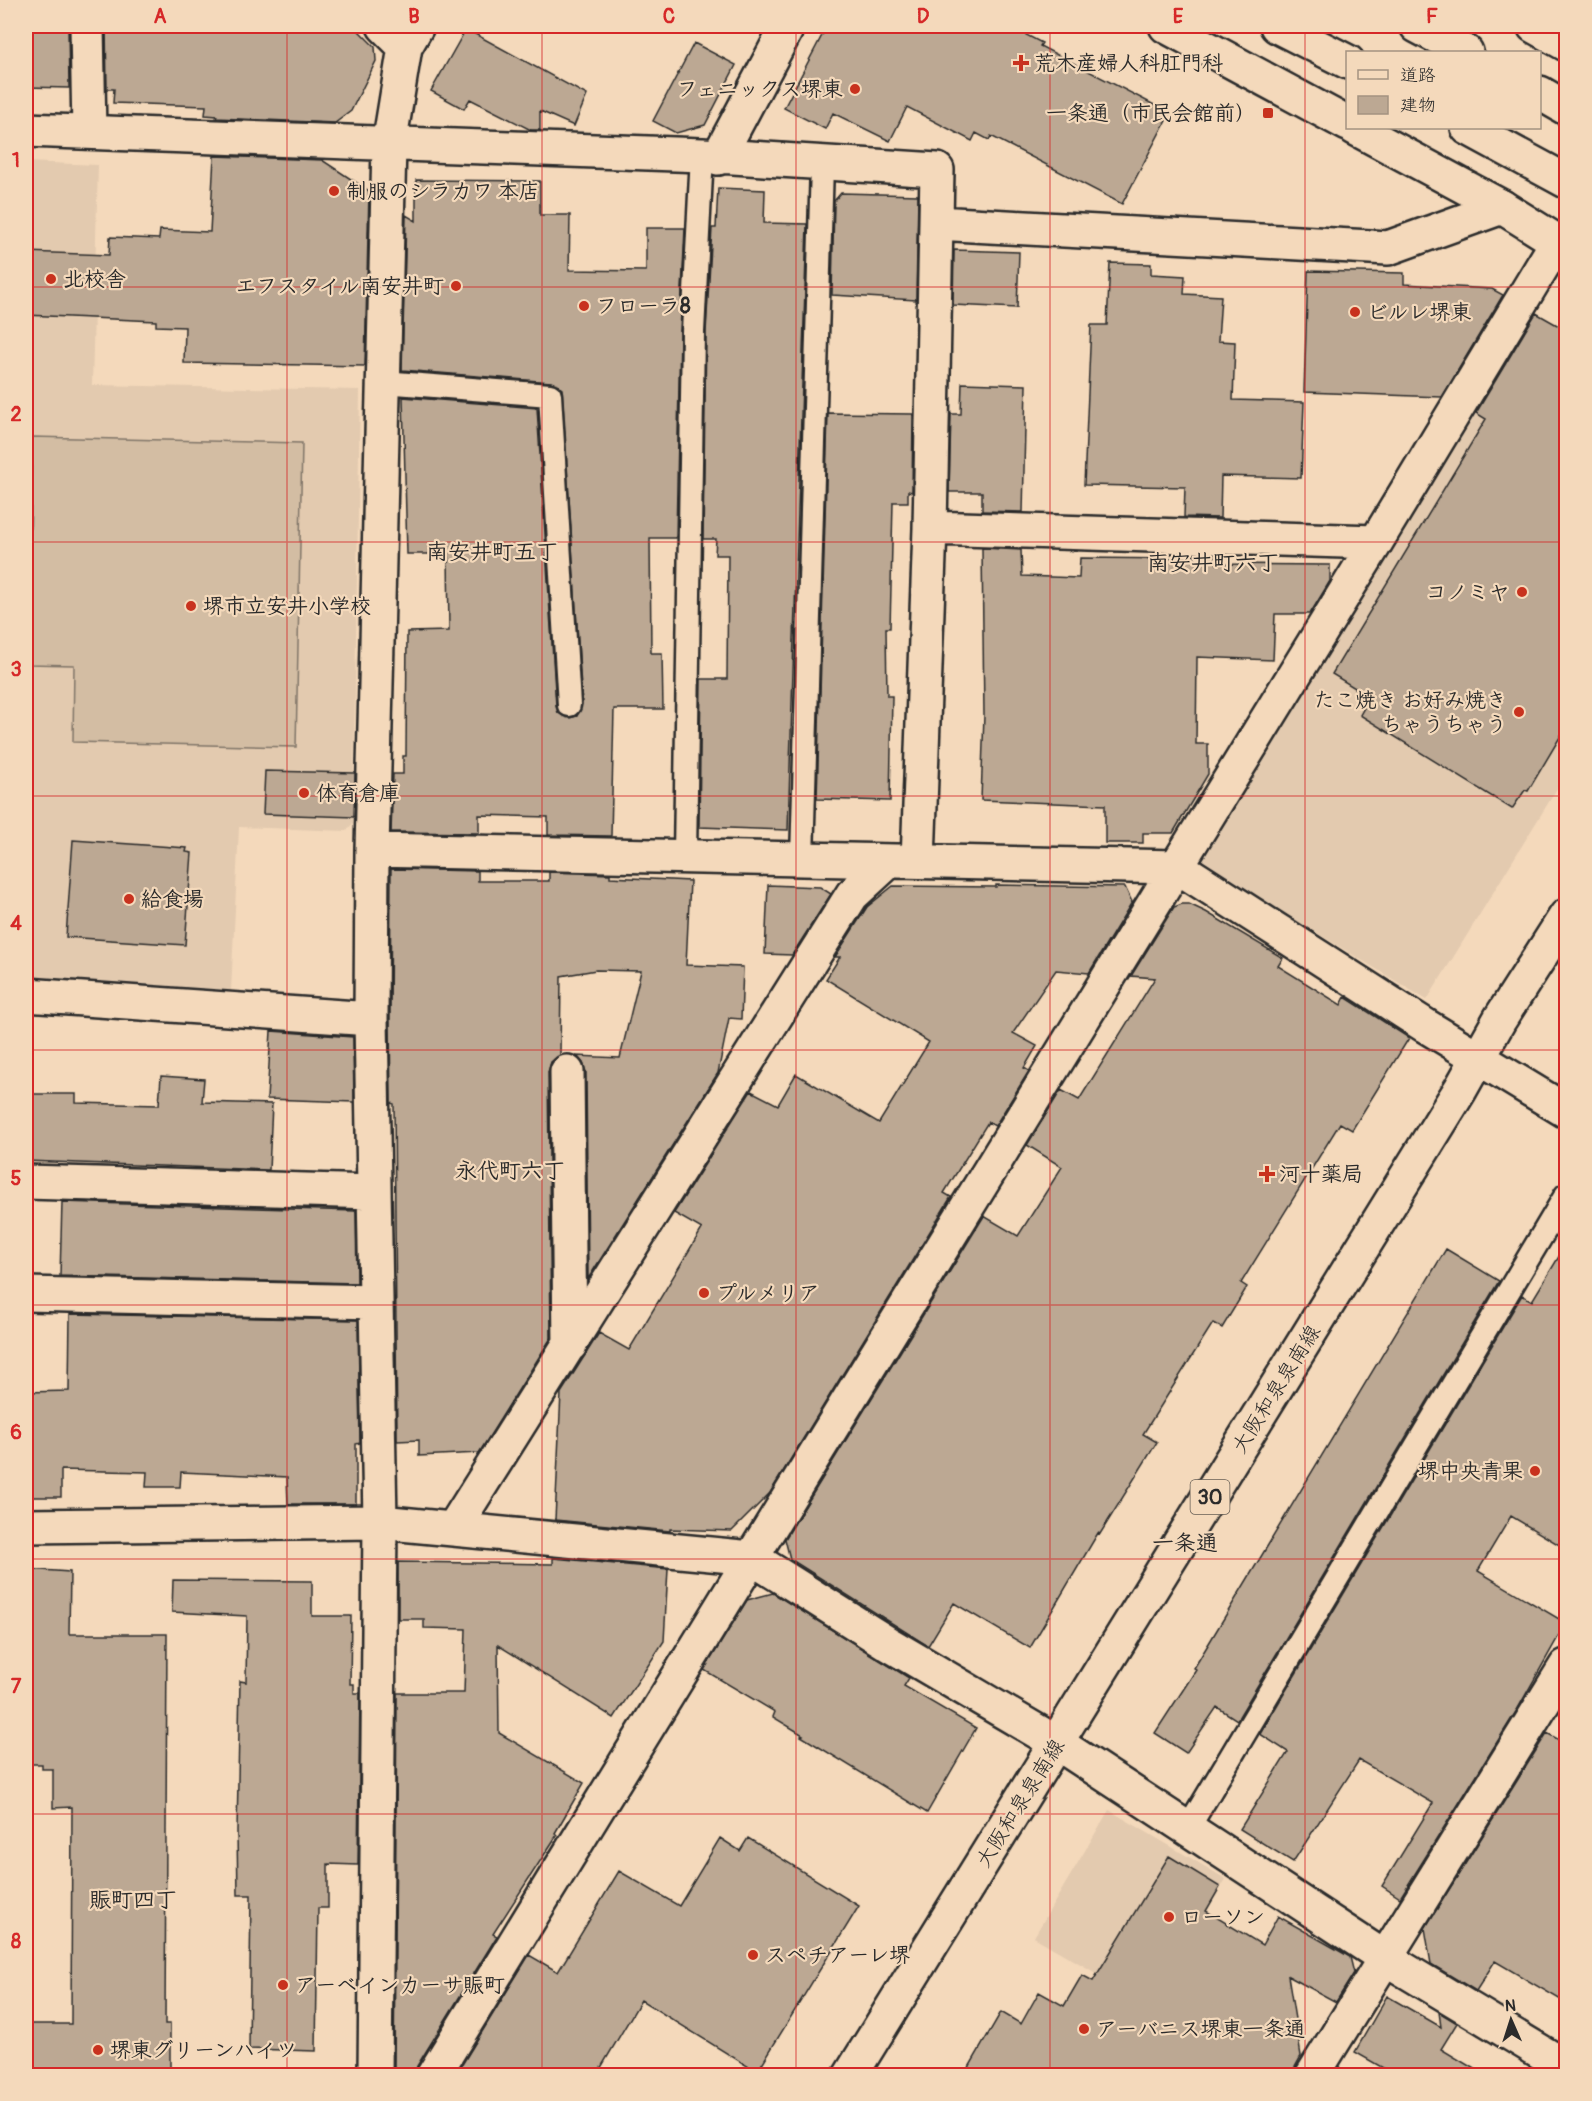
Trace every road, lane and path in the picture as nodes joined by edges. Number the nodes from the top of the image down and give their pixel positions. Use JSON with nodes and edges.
{"nodes":[{"id":1,"x":87,"y":26,"type":"edge"},
{"id":2,"x":788,"y":26,"type":"edge"},
{"id":3,"x":1166,"y":26,"type":"edge"},
{"id":4,"x":1277,"y":26,"type":"edge"},
{"id":5,"x":1417,"y":26,"type":"edge"},
{"id":6,"x":1534,"y":26,"type":"edge"},
{"id":7,"x":402,"y":33,"type":"edge"},
{"id":8,"x":1566,"y":44,"type":"edge"},
{"id":9,"x":1464,"y":51,"type":"edge"},
{"id":10,"x":1346,"y":61,"type":"edge"},
{"id":11,"x":1541,"y":94,"type":"edge"},
{"id":12,"x":1566,"y":108,"type":"edge"},
{"id":13,"x":1346,"y":123,"type":"edge"},
{"id":14,"x":1357,"y":129,"type":"edge"},
{"id":15,"x":1470,"y":129,"type":"edge"},
{"id":16,"x":26,"y":130,"type":"edge"},
{"id":17,"x":89,"y":132,"type":"junction"},
{"id":18,"x":389,"y":145,"type":"junction"},
{"id":19,"x":710,"y":157,"type":"junction"},
{"id":20,"x":822,"y":164,"type":"junction"},
{"id":21,"x":1566,"y":182,"type":"edge"},
{"id":22,"x":1502,"y":207,"type":"junction"},
{"id":23,"x":936,"y":223,"type":"junction"},
{"id":24,"x":1562,"y":244,"type":"edge"},
{"id":25,"x":383,"y":382,"type":"junction"},
{"id":26,"x":930,"y":528,"type":"junction"},
{"id":27,"x":1376,"y":542,"type":"junction"},
{"id":28,"x":570,"y":705,"type":"dead end"},
{"id":29,"x":372,"y":850,"type":"junction"},
{"id":30,"x":685,"y":856,"type":"junction"},
{"id":31,"x":802,"y":859,"type":"junction"},
{"id":32,"x":904,"y":861,"type":"junction"},
{"id":33,"x":1178,"y":867,"type":"junction"},
{"id":34,"x":1566,"y":916,"type":"edge"},
{"id":35,"x":26,"y":995,"type":"edge"},
{"id":36,"x":371,"y":1019,"type":"junction"},
{"id":37,"x":1479,"y":1057,"type":"junction"},
{"id":38,"x":567,"y":1072,"type":"dead end"},
{"id":39,"x":1566,"y":1112,"type":"edge"},
{"id":40,"x":26,"y":1182,"type":"edge"},
{"id":41,"x":375,"y":1192,"type":"junction"},
{"id":42,"x":1566,"y":1195,"type":"edge"},
{"id":43,"x":26,"y":1294,"type":"edge"},
{"id":44,"x":376,"y":1302,"type":"junction"},
{"id":45,"x":570,"y":1345,"type":"junction"},
{"id":46,"x":380,"y":1522,"type":"junction"},
{"id":47,"x":26,"y":1526,"type":"edge"},
{"id":48,"x":453,"y":1529,"type":"junction"},
{"id":49,"x":752,"y":1558,"type":"junction"},
{"id":50,"x":1566,"y":1666,"type":"edge"},
{"id":51,"x":1058,"y":1743,"type":"junction"},
{"id":52,"x":1187,"y":1830,"type":"junction"},
{"id":53,"x":1385,"y":1958,"type":"junction"},
{"id":54,"x":1566,"y":2067,"type":"edge"},
{"id":55,"x":375,"y":2076,"type":"edge"},
{"id":56,"x":433,"y":2076,"type":"edge"},
{"id":57,"x":850,"y":2076,"type":"edge"},
{"id":58,"x":1312,"y":2076,"type":"edge"}],
"edges":[{"from":1,"to":17,"type":"main road"},
{"from":2,"to":19,"type":"main road"},
{"from":3,"to":13,"type":"main road"},
{"from":4,"to":10,"type":"main road"},
{"from":5,"to":9,"type":"main road"},
{"from":6,"to":8,"type":"main road"},
{"from":7,"to":18,"type":"main road"},
{"from":11,"to":12,"type":"main road"},
{"from":14,"to":22,"type":"main road"},
{"from":15,"to":21,"type":"main road"},
{"from":16,"to":17,"type":"main road"},
{"from":17,"to":18,"type":"main road"},
{"from":18,"to":19,"type":"main road"},
{"from":18,"to":25,"type":"main road"},
{"from":19,"to":20,"type":"main road"},
{"from":19,"to":30,"type":"lane"},
{"from":20,"to":23,"type":"main road"},
{"from":20,"to":31,"type":"lane"},
{"from":22,"to":23,"type":"main road"},
{"from":22,"to":24,"type":"main road"},
{"from":23,"to":26,"type":"main road"},
{"from":24,"to":27,"type":"main road"},
{"from":25,"to":28,"type":"lane"},
{"from":25,"to":29,"type":"main road"},
{"from":26,"to":27,"type":"main road"},
{"from":26,"to":32,"type":"main road"},
{"from":27,"to":33,"type":"main road"},
{"from":29,"to":30,"type":"main road"},
{"from":29,"to":36,"type":"main road"},
{"from":30,"to":31,"type":"main road"},
{"from":31,"to":32,"type":"main road"},
{"from":32,"to":33,"type":"main road"},
{"from":32,"to":45,"type":"main road"},
{"from":33,"to":37,"type":"main road"},
{"from":33,"to":49,"type":"main road"},
{"from":34,"to":37,"type":"main road","name":"大阪和泉泉南線","number":"30"},
{"from":35,"to":36,"type":"main road"},
{"from":36,"to":41,"type":"main road"},
{"from":37,"to":39,"type":"main road"},
{"from":37,"to":51,"type":"main road","name":"大阪和泉泉南線","number":"30"},
{"from":38,"to":45,"type":"main road"},
{"from":40,"to":41,"type":"main road"},
{"from":41,"to":44,"type":"main road"},
{"from":42,"to":52,"type":"lane"},
{"from":43,"to":44,"type":"main road"},
{"from":44,"to":46,"type":"main road"},
{"from":45,"to":48,"type":"main road"},
{"from":46,"to":47,"type":"main road"},
{"from":46,"to":48,"type":"main road"},
{"from":46,"to":55,"type":"main road"},
{"from":48,"to":49,"type":"main road"},
{"from":49,"to":51,"type":"main road"},
{"from":49,"to":56,"type":"main road"},
{"from":50,"to":53,"type":"main road"},
{"from":51,"to":52,"type":"main road"},
{"from":51,"to":57,"type":"main road","name":"大阪和泉泉南線","number":"30"},
{"from":52,"to":53,"type":"main road"},
{"from":53,"to":54,"type":"main road"},
{"from":53,"to":58,"type":"main road"}]}
